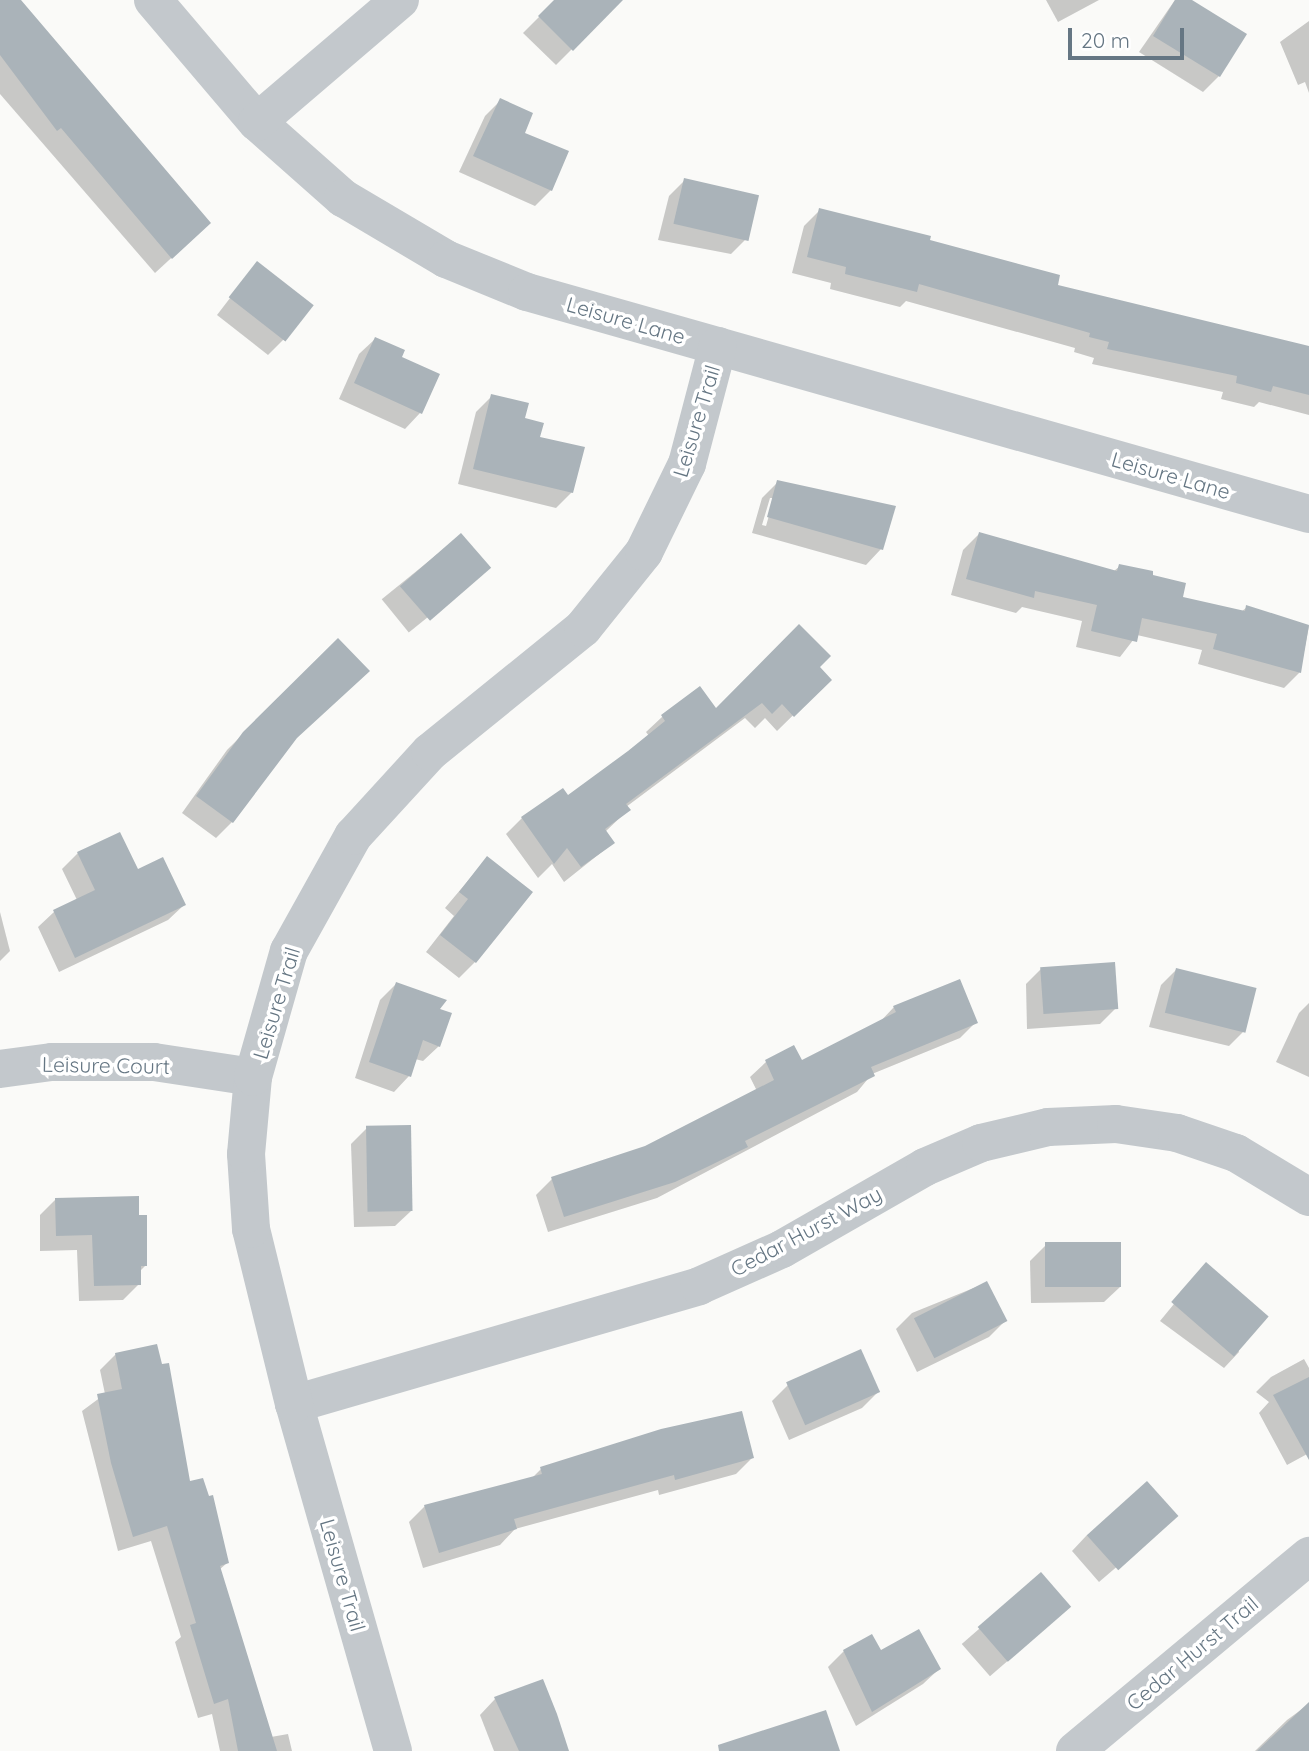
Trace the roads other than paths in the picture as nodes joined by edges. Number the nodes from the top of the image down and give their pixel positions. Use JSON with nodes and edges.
{"nodes":[{"id":1,"x":153,"y":0,"type":"edge"},
{"id":2,"x":400,"y":0,"type":"edge"},
{"id":3,"x":257,"y":122,"type":"junction"},
{"id":4,"x":718,"y":346,"type":"junction"},
{"id":5,"x":1309,"y":514,"type":"edge"},
{"id":6,"x":0,"y":1069,"type":"edge"},
{"id":7,"x":253,"y":1077,"type":"junction"},
{"id":8,"x":1309,"y":1197,"type":"edge"},
{"id":9,"x":294,"y":1404,"type":"junction"},
{"id":10,"x":1309,"y":1556,"type":"edge"},
{"id":11,"x":393,"y":1751,"type":"edge"},
{"id":12,"x":1075,"y":1751,"type":"edge"}],
"edges":[{"from":1,"to":3,"type":"street","name":"Leisure Lane"},
{"from":2,"to":3,"type":"street"},
{"from":3,"to":4,"type":"street","name":"Leisure Lane"},
{"from":4,"to":5,"type":"street","name":"Leisure Lane"},
{"from":4,"to":7,"type":"street","name":"Leisure Trail"},
{"from":6,"to":7,"type":"street","name":"Leisure Court"},
{"from":7,"to":9,"type":"street","name":"Leisure Trail"},
{"from":8,"to":9,"type":"street","name":"Cedar Hurst Way"},
{"from":9,"to":11,"type":"street","name":"Leisure Trail"},
{"from":10,"to":12,"type":"street","name":"Cedar Hurst Trail"}]}
